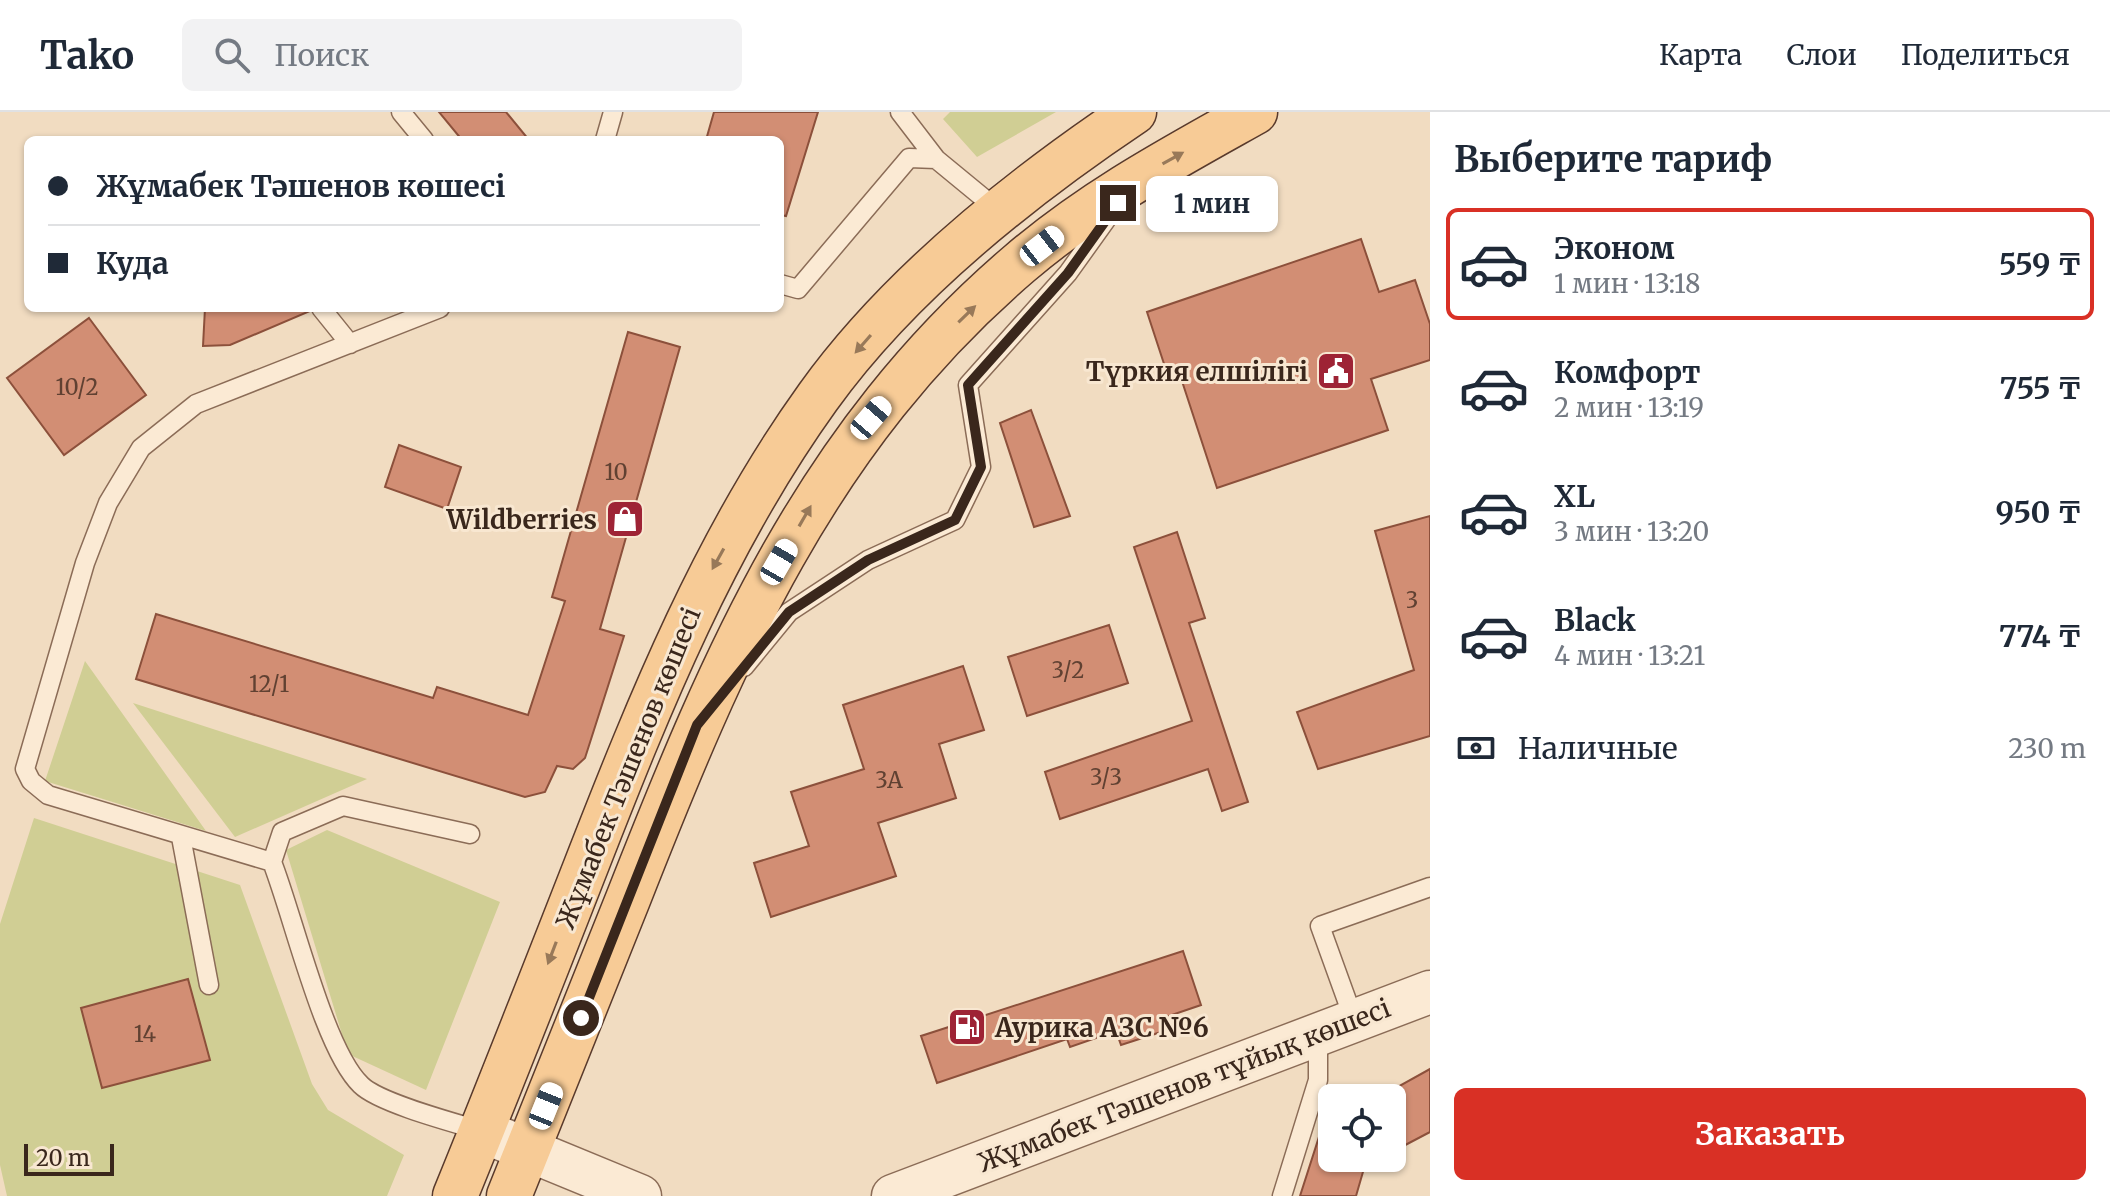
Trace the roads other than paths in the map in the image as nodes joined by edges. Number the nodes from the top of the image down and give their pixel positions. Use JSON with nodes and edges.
{"nodes":[{"id":1,"x":401,"y":112,"type":"edge"},
{"id":2,"x":613,"y":112,"type":"edge"},
{"id":3,"x":900,"y":112,"type":"edge"},
{"id":4,"x":1096,"y":112,"type":"edge"},
{"id":5,"x":1134,"y":112,"type":"edge"},
{"id":6,"x":1255,"y":112,"type":"edge"},
{"id":7,"x":421,"y":136,"type":"edge"},
{"id":8,"x":606,"y":136,"type":"edge"},
{"id":9,"x":936,"y":159,"type":"junction"},
{"id":10,"x":1135,"y":179,"type":"junction"},
{"id":11,"x":998,"y":210,"type":"junction"},
{"id":12,"x":784,"y":285,"type":"edge"},
{"id":13,"x":324,"y":312,"type":"edge"},
{"id":14,"x":430,"y":312,"type":"edge"},
{"id":15,"x":350,"y":344,"type":"junction"},
{"id":16,"x":697,"y":725,"type":"junction"},
{"id":17,"x":470,"y":834,"type":"dead end"},
{"id":18,"x":181,"y":837,"type":"junction"},
{"id":19,"x":272,"y":862,"type":"junction"},
{"id":20,"x":1430,"y":887,"type":"edge"},
{"id":21,"x":209,"y":985,"type":"dead end"},
{"id":22,"x":1430,"y":992,"type":"edge"},
{"id":23,"x":1336,"y":1027,"type":"junction"},
{"id":24,"x":482,"y":1131,"type":"junction"},
{"id":25,"x":527,"y":1151,"type":"junction"},
{"id":26,"x":899,"y":1195,"type":"edge"},
{"id":27,"x":455,"y":1196,"type":"edge"},
{"id":28,"x":509,"y":1196,"type":"edge"},
{"id":29,"x":640,"y":1196,"type":"edge"},
{"id":30,"x":1282,"y":1196,"type":"edge"}],
"edges":[{"from":1,"to":7,"type":"lane"},
{"from":2,"to":8,"type":"lane"},
{"from":3,"to":9,"type":"lane"},
{"from":4,"to":11,"type":"main road"},
{"from":5,"to":11,"type":"main road","name":"Жұмабек Тәшенов көшесі"},
{"from":10,"to":6,"type":"main road","name":"Жұмабек Тәшенов көшесі","one_way":true},
{"from":9,"to":11,"type":"lane"},
{"from":9,"to":12,"type":"lane"},
{"from":16,"to":10,"type":"main road","name":"Жұмабек Тәшенов көшесі","one_way":true},
{"from":10,"to":16,"type":"lane"},
{"from":11,"to":24,"type":"main road","name":"Жұмабек Тәшенов көшесі","one_way":true},
{"from":13,"to":15,"type":"lane"},
{"from":14,"to":15,"type":"lane"},
{"from":15,"to":18,"type":"lane"},
{"from":16,"to":25,"type":"main road","name":"Жұмабек Тәшенов көшесі"},
{"from":17,"to":19,"type":"lane"},
{"from":18,"to":19,"type":"lane"},
{"from":18,"to":21,"type":"lane"},
{"from":19,"to":24,"type":"lane"},
{"from":20,"to":23,"type":"lane"},
{"from":22,"to":23,"type":"street","name":"Жұмабек Тәшенов тұйық көшесі"},
{"from":23,"to":26,"type":"street","name":"Жұмабек Тәшенов тұйық көшесі"},
{"from":23,"to":30,"type":"lane"},
{"from":24,"to":25,"type":"street"},
{"from":24,"to":27,"type":"main road","name":"Жұмабек Тәшенов көшесі"},
{"from":25,"to":28,"type":"main road","name":"Жұмабек Тәшенов көшесі"},
{"from":25,"to":29,"type":"street"}]}
